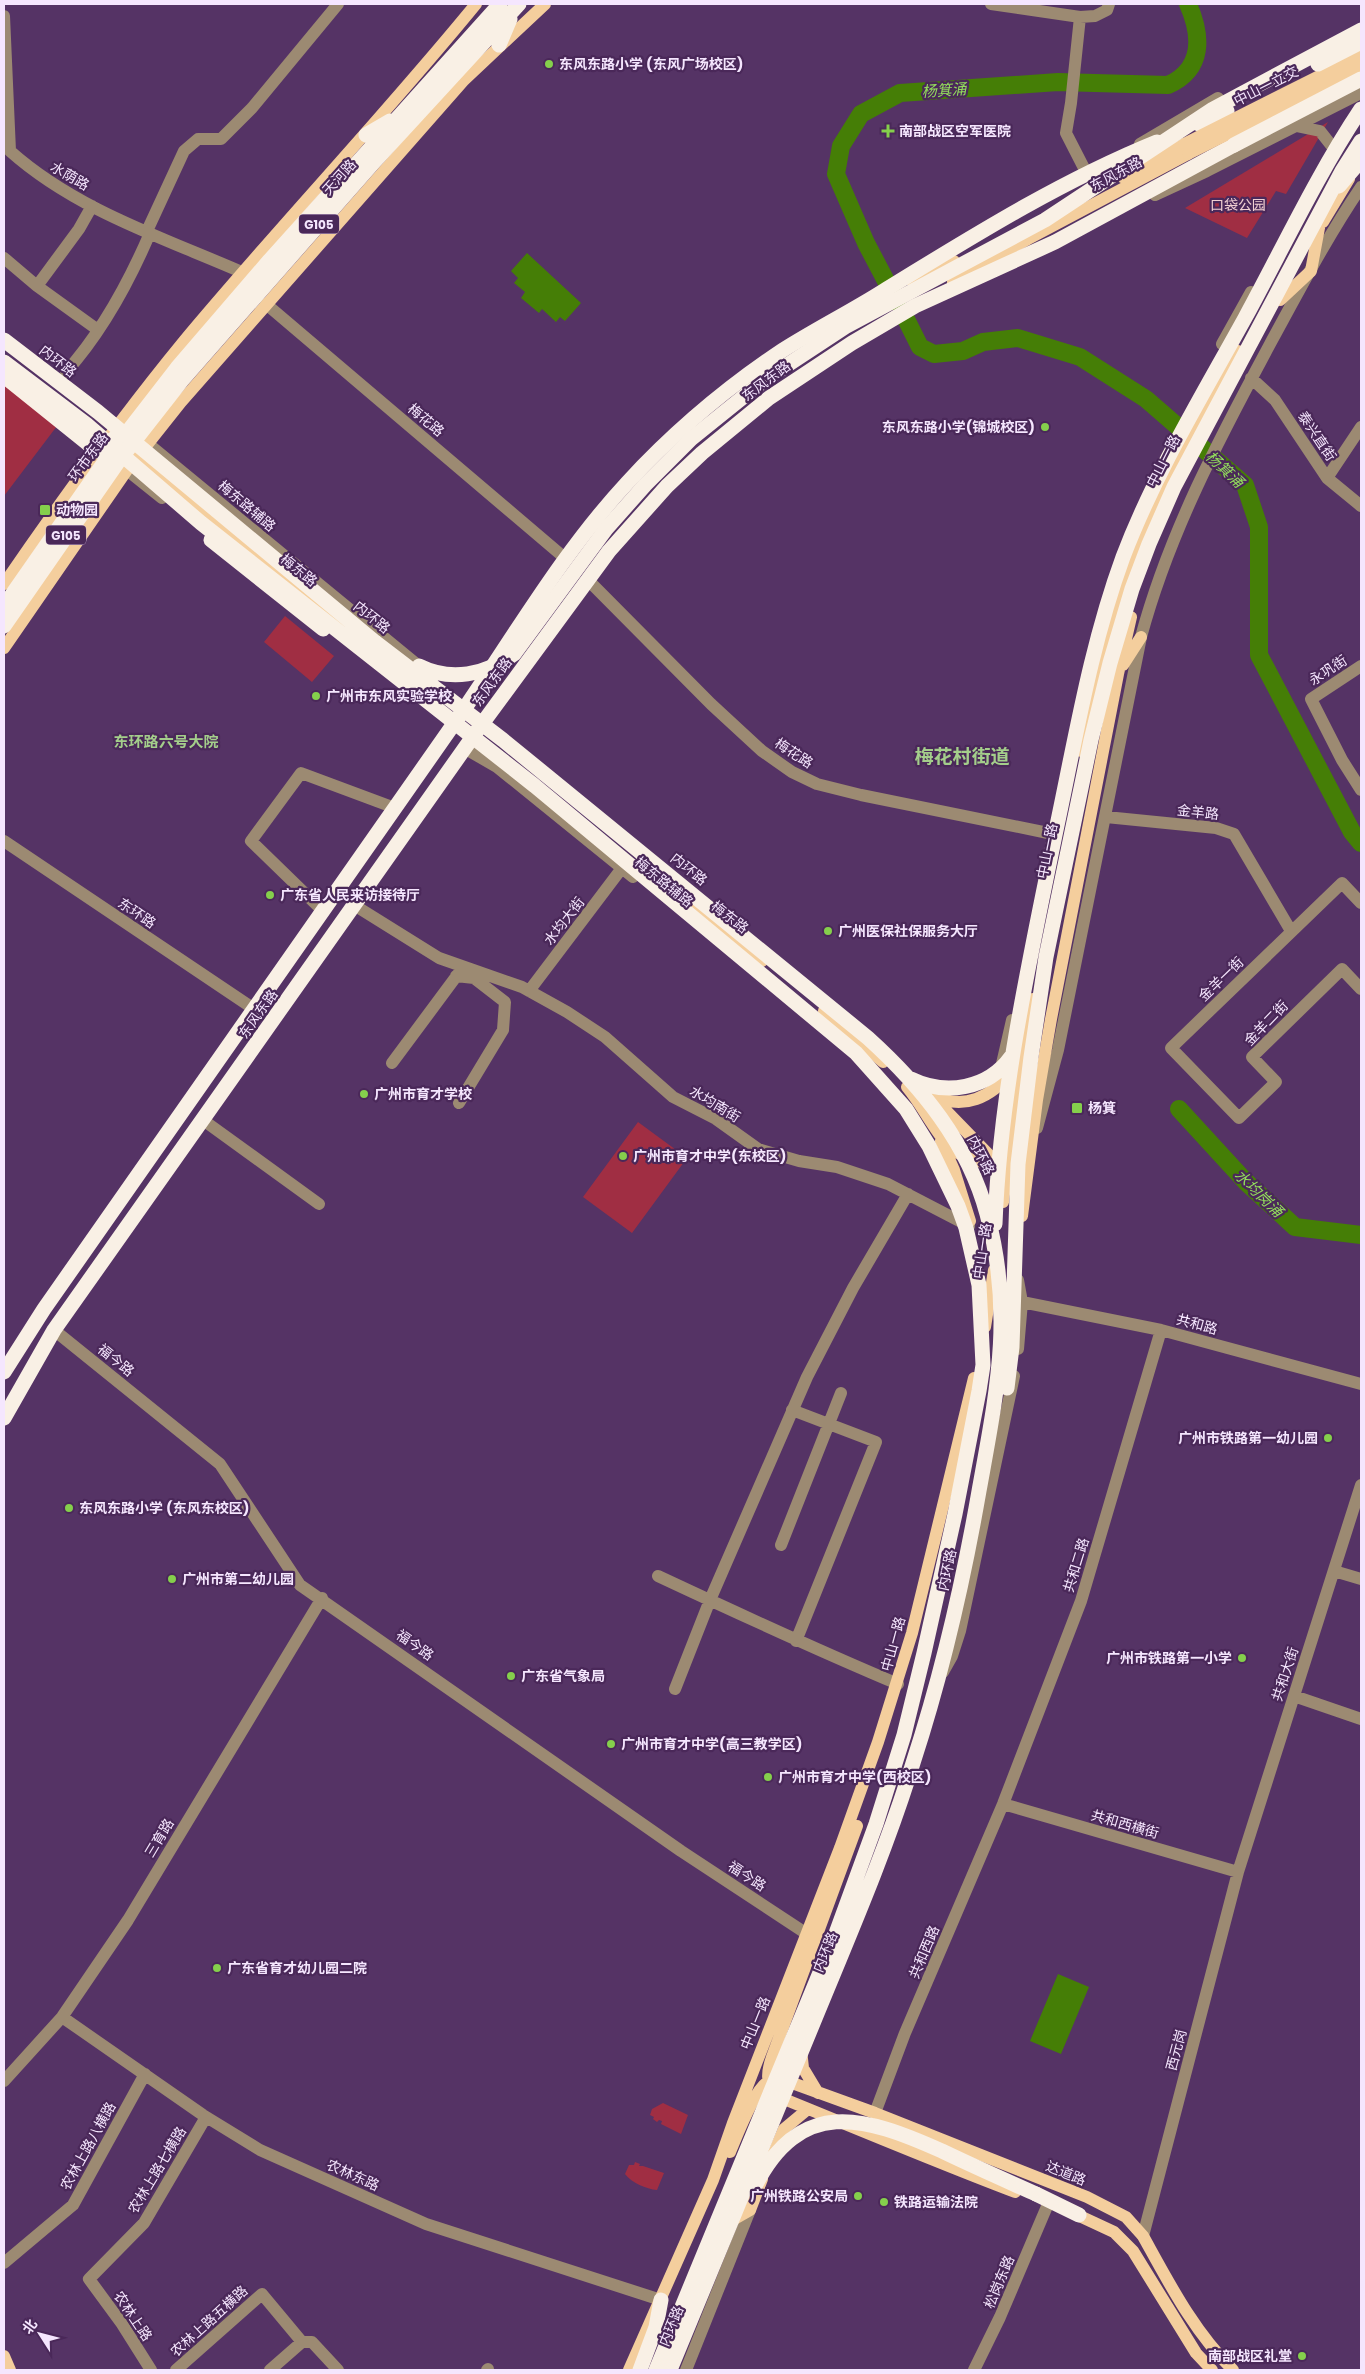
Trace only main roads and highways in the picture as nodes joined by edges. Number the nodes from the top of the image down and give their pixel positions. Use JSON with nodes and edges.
{"nodes":[{"id":1,"x":476,"y":4,"type":"edge"},
{"id":2,"x":545,"y":4,"type":"edge"},
{"id":3,"x":514,"y":5,"type":"edge"},
{"id":4,"x":1361,"y":30,"type":"edge"},
{"id":5,"x":1361,"y":42,"type":"edge"},
{"id":6,"x":499,"y":45,"type":"junction"},
{"id":7,"x":1361,"y":55,"type":"edge"},
{"id":8,"x":1361,"y":66,"type":"edge"},
{"id":9,"x":1361,"y":79,"type":"edge"},
{"id":10,"x":1361,"y":109,"type":"edge"},
{"id":11,"x":400,"y":115,"type":"junction"},
{"id":12,"x":366,"y":134,"type":"junction"},
{"id":13,"x":1361,"y":141,"type":"edge"},
{"id":14,"x":1361,"y":148,"type":"edge"},
{"id":15,"x":1186,"y":149,"type":"junction"},
{"id":16,"x":1361,"y":162,"type":"edge"},
{"id":17,"x":1319,"y":222,"type":"junction"},
{"id":18,"x":269,"y":261,"type":"junction"},
{"id":19,"x":244,"y":273,"type":"junction"},
{"id":20,"x":1262,"y":273,"type":"road end"},
{"id":21,"x":1277,"y":281,"type":"junction"},
{"id":22,"x":888,"y":290,"type":"junction"},
{"id":23,"x":1280,"y":300,"type":"junction"},
{"id":24,"x":915,"y":306,"type":"junction"},
{"id":25,"x":4,"y":340,"type":"edge"},
{"id":26,"x":4,"y":362,"type":"edge"},
{"id":27,"x":4,"y":376,"type":"edge"},
{"id":28,"x":131,"y":426,"type":"junction"},
{"id":29,"x":1204,"y":440,"type":"junction"},
{"id":30,"x":1193,"y":449,"type":"junction"},
{"id":31,"x":98,"y":451,"type":"junction"},
{"id":32,"x":133,"y":455,"type":"junction"},
{"id":33,"x":211,"y":540,"type":"road end"},
{"id":34,"x":260,"y":546,"type":"junction"},
{"id":35,"x":4,"y":584,"type":"edge"},
{"id":36,"x":4,"y":606,"type":"edge"},
{"id":37,"x":4,"y":626,"type":"edge"},
{"id":38,"x":1093,"y":630,"type":"road end"},
{"id":39,"x":1141,"y":637,"type":"road end"},
{"id":40,"x":4,"y":648,"type":"edge"},
{"id":41,"x":1101,"y":659,"type":"junction"},
{"id":42,"x":1118,"y":674,"type":"junction"},
{"id":43,"x":462,"y":713,"type":"junction"},
{"id":44,"x":482,"y":722,"type":"junction"},
{"id":45,"x":464,"y":748,"type":"junction"},
{"id":46,"x":535,"y":786,"type":"junction"},
{"id":47,"x":1072,"y":797,"type":"junction"},
{"id":48,"x":1048,"y":833,"type":"road end"},
{"id":49,"x":1046,"y":957,"type":"junction"},
{"id":50,"x":778,"y":986,"type":"junction"},
{"id":51,"x":1023,"y":1050,"type":"junction"},
{"id":52,"x":931,"y":1095,"type":"junction"},
{"id":53,"x":933,"y":1123,"type":"junction"},
{"id":54,"x":1032,"y":1142,"type":"junction"},
{"id":55,"x":1000,"y":1161,"type":"junction"},
{"id":56,"x":989,"y":1305,"type":"junction"},
{"id":57,"x":1004,"y":1334,"type":"junction"},
{"id":58,"x":983,"y":1365,"type":"junction"},
{"id":59,"x":4,"y":1372,"type":"edge"},
{"id":60,"x":4,"y":1418,"type":"edge"},
{"id":61,"x":973,"y":1525,"type":"junction"},
{"id":62,"x":888,"y":1716,"type":"junction"},
{"id":63,"x":803,"y":2036,"type":"junction"},
{"id":64,"x":770,"y":2060,"type":"junction"},
{"id":65,"x":787,"y":2074,"type":"junction"},
{"id":66,"x":769,"y":2081,"type":"junction"},
{"id":67,"x":818,"y":2094,"type":"junction"},
{"id":68,"x":778,"y":2096,"type":"junction"},
{"id":69,"x":808,"y":2109,"type":"junction"},
{"id":70,"x":713,"y":2180,"type":"junction"},
{"id":71,"x":739,"y":2190,"type":"junction"},
{"id":72,"x":1079,"y":2215,"type":"junction"},
{"id":73,"x":725,"y":2225,"type":"junction"},
{"id":74,"x":703,"y":2290,"type":"junction"},
{"id":75,"x":661,"y":2300,"type":"junction"},
{"id":76,"x":4,"y":2356,"type":"edge"},
{"id":77,"x":10,"y":2370,"type":"edge"},
{"id":78,"x":629,"y":2370,"type":"edge"},
{"id":79,"x":640,"y":2370,"type":"edge"},
{"id":80,"x":656,"y":2370,"type":"edge"},
{"id":81,"x":666,"y":2370,"type":"edge"},
{"id":82,"x":670,"y":2370,"type":"edge"},
{"id":83,"x":1212,"y":2370,"type":"edge"},
{"id":84,"x":1233,"y":2370,"type":"edge"}],
"edges":[{"from":1,"to":12,"type":"main road"},
{"from":2,"to":6,"type":"main road"},
{"from":3,"to":6,"type":"highway"},
{"from":3,"to":11,"type":"highway","name":"天河路","number":"G105"},
{"from":3,"to":32,"type":"highway","name":"天河路","number":"G105"},
{"from":4,"to":34,"type":"highway","bridge":true},
{"from":5,"to":22,"type":"highway","bridge":true},
{"from":6,"to":32,"type":"main road"},
{"from":7,"to":15,"type":"main road","name":"中山一立交","bridge":true},
{"from":8,"to":15,"type":"main road","name":"中山一立交","bridge":true},
{"from":9,"to":24,"type":"highway","bridge":true},
{"from":10,"to":58,"type":"highway","bridge":true},
{"from":11,"to":12,"type":"highway"},
{"from":11,"to":18,"type":"highway","name":"天河路","number":"G105"},
{"from":12,"to":19,"type":"main road"},
{"from":13,"to":17,"type":"highway","bridge":true},
{"from":14,"to":21,"type":"main road","name":"中山一路"},
{"from":15,"to":22,"type":"main road","name":"东风东路"},
{"from":15,"to":24,"type":"main road","name":"东风东路"},
{"from":16,"to":17,"type":"highway","bridge":true},
{"from":17,"to":23,"type":"main road","name":"中山一路"},
{"from":17,"to":23,"type":"main road"},
{"from":17,"to":49,"type":"highway","bridge":true},
{"from":18,"to":19,"type":"highway"},
{"from":18,"to":28,"type":"highway","name":"天河路","number":"G105"},
{"from":19,"to":31,"type":"main road"},
{"from":20,"to":21,"type":"main road"},
{"from":21,"to":29,"type":"main road","name":"中山一路"},
{"from":22,"to":43,"type":"highway","name":"东风东路"},
{"from":23,"to":29,"type":"main road","name":"中山一路"},
{"from":24,"to":44,"type":"highway","name":"东风东路"},
{"from":25,"to":34,"type":"highway","name":"内环路","bridge":true},
{"from":26,"to":46,"type":"highway","name":"内环路","bridge":true},
{"from":27,"to":31,"type":"highway"},
{"from":28,"to":31,"type":"highway"},
{"from":28,"to":36,"type":"highway","name":"环市东路","number":"G105"},
{"from":29,"to":30,"type":"main road","name":"中山一路"},
{"from":30,"to":41,"type":"main road","name":"中山一路"},
{"from":30,"to":42,"type":"main road","name":"中山一路"},
{"from":31,"to":35,"type":"main road"},
{"from":32,"to":37,"type":"highway","name":"环市东路","number":"G105"},
{"from":32,"to":40,"type":"main road"},
{"from":32,"to":43,"type":"main road","name":"梅东路"},
{"from":33,"to":46,"type":"highway","bridge":true},
{"from":34,"to":61,"type":"highway","name":"内环路","bridge":true},
{"from":38,"to":41,"type":"main road"},
{"from":39,"to":42,"type":"main road"},
{"from":41,"to":47,"type":"main road","name":"中山一路"},
{"from":42,"to":54,"type":"main road","name":"中山一路"},
{"from":43,"to":59,"type":"highway","name":"东风东路"},
{"from":44,"to":45,"type":"highway","name":"东风东路"},
{"from":44,"to":52,"type":"main road","name":"梅东路"},
{"from":45,"to":53,"type":"main road","name":"梅东路"},
{"from":45,"to":60,"type":"highway","name":"东风东路"},
{"from":46,"to":50,"type":"highway","name":"内环路","bridge":true},
{"from":47,"to":48,"type":"main road"},
{"from":47,"to":51,"type":"main road","name":"中山一路"},
{"from":49,"to":50,"type":"highway","bridge":true},
{"from":49,"to":61,"type":"highway","bridge":true},
{"from":50,"to":58,"type":"highway","name":"内环路","bridge":true},
{"from":51,"to":52,"type":"main road"},
{"from":51,"to":55,"type":"main road","name":"中山一路"},
{"from":52,"to":55,"type":"main road","name":"梅东路"},
{"from":53,"to":55,"type":"main road"},
{"from":53,"to":56,"type":"main road"},
{"from":54,"to":55,"type":"main road"},
{"from":54,"to":57,"type":"main road","name":"中山一路"},
{"from":55,"to":56,"type":"main road","name":"中山一路"},
{"from":55,"to":57,"type":"main road"},
{"from":56,"to":62,"type":"main road","name":"中山一路"},
{"from":57,"to":63,"type":"main road","name":"中山一路"},
{"from":58,"to":80,"type":"highway","name":"内环路","bridge":true},
{"from":61,"to":74,"type":"highway","name":"内环路","bridge":true},
{"from":62,"to":64,"type":"main road"},
{"from":62,"to":70,"type":"main road","name":"中山一路"},
{"from":63,"to":65,"type":"main road","name":"中山一路"},
{"from":63,"to":67,"type":"main road"},
{"from":64,"to":65,"type":"main road","name":"达道路"},
{"from":64,"to":66,"type":"main road"},
{"from":65,"to":66,"type":"main road"},
{"from":65,"to":67,"type":"main road","name":"达道路"},
{"from":65,"to":68,"type":"main road","name":"中山一路"},
{"from":66,"to":68,"type":"main road"},
{"from":66,"to":70,"type":"main road"},
{"from":67,"to":84,"type":"main road","name":"达道路"},
{"from":68,"to":69,"type":"main road"},
{"from":68,"to":71,"type":"main road","name":"中山一路"},
{"from":69,"to":72,"type":"main road"},
{"from":69,"to":73,"type":"main road"},
{"from":70,"to":71,"type":"main road"},
{"from":70,"to":75,"type":"main road","name":"中山一路"},
{"from":71,"to":73,"type":"main road","name":"中山一路"},
{"from":72,"to":74,"type":"highway","bridge":true},
{"from":72,"to":83,"type":"main road"},
{"from":73,"to":81,"type":"main road","name":"中山一路"},
{"from":74,"to":82,"type":"highway","name":"内环路","bridge":true},
{"from":75,"to":78,"type":"main road","name":"中山一路"},
{"from":75,"to":79,"type":"highway"},
{"from":76,"to":77,"type":"main road"}]}
